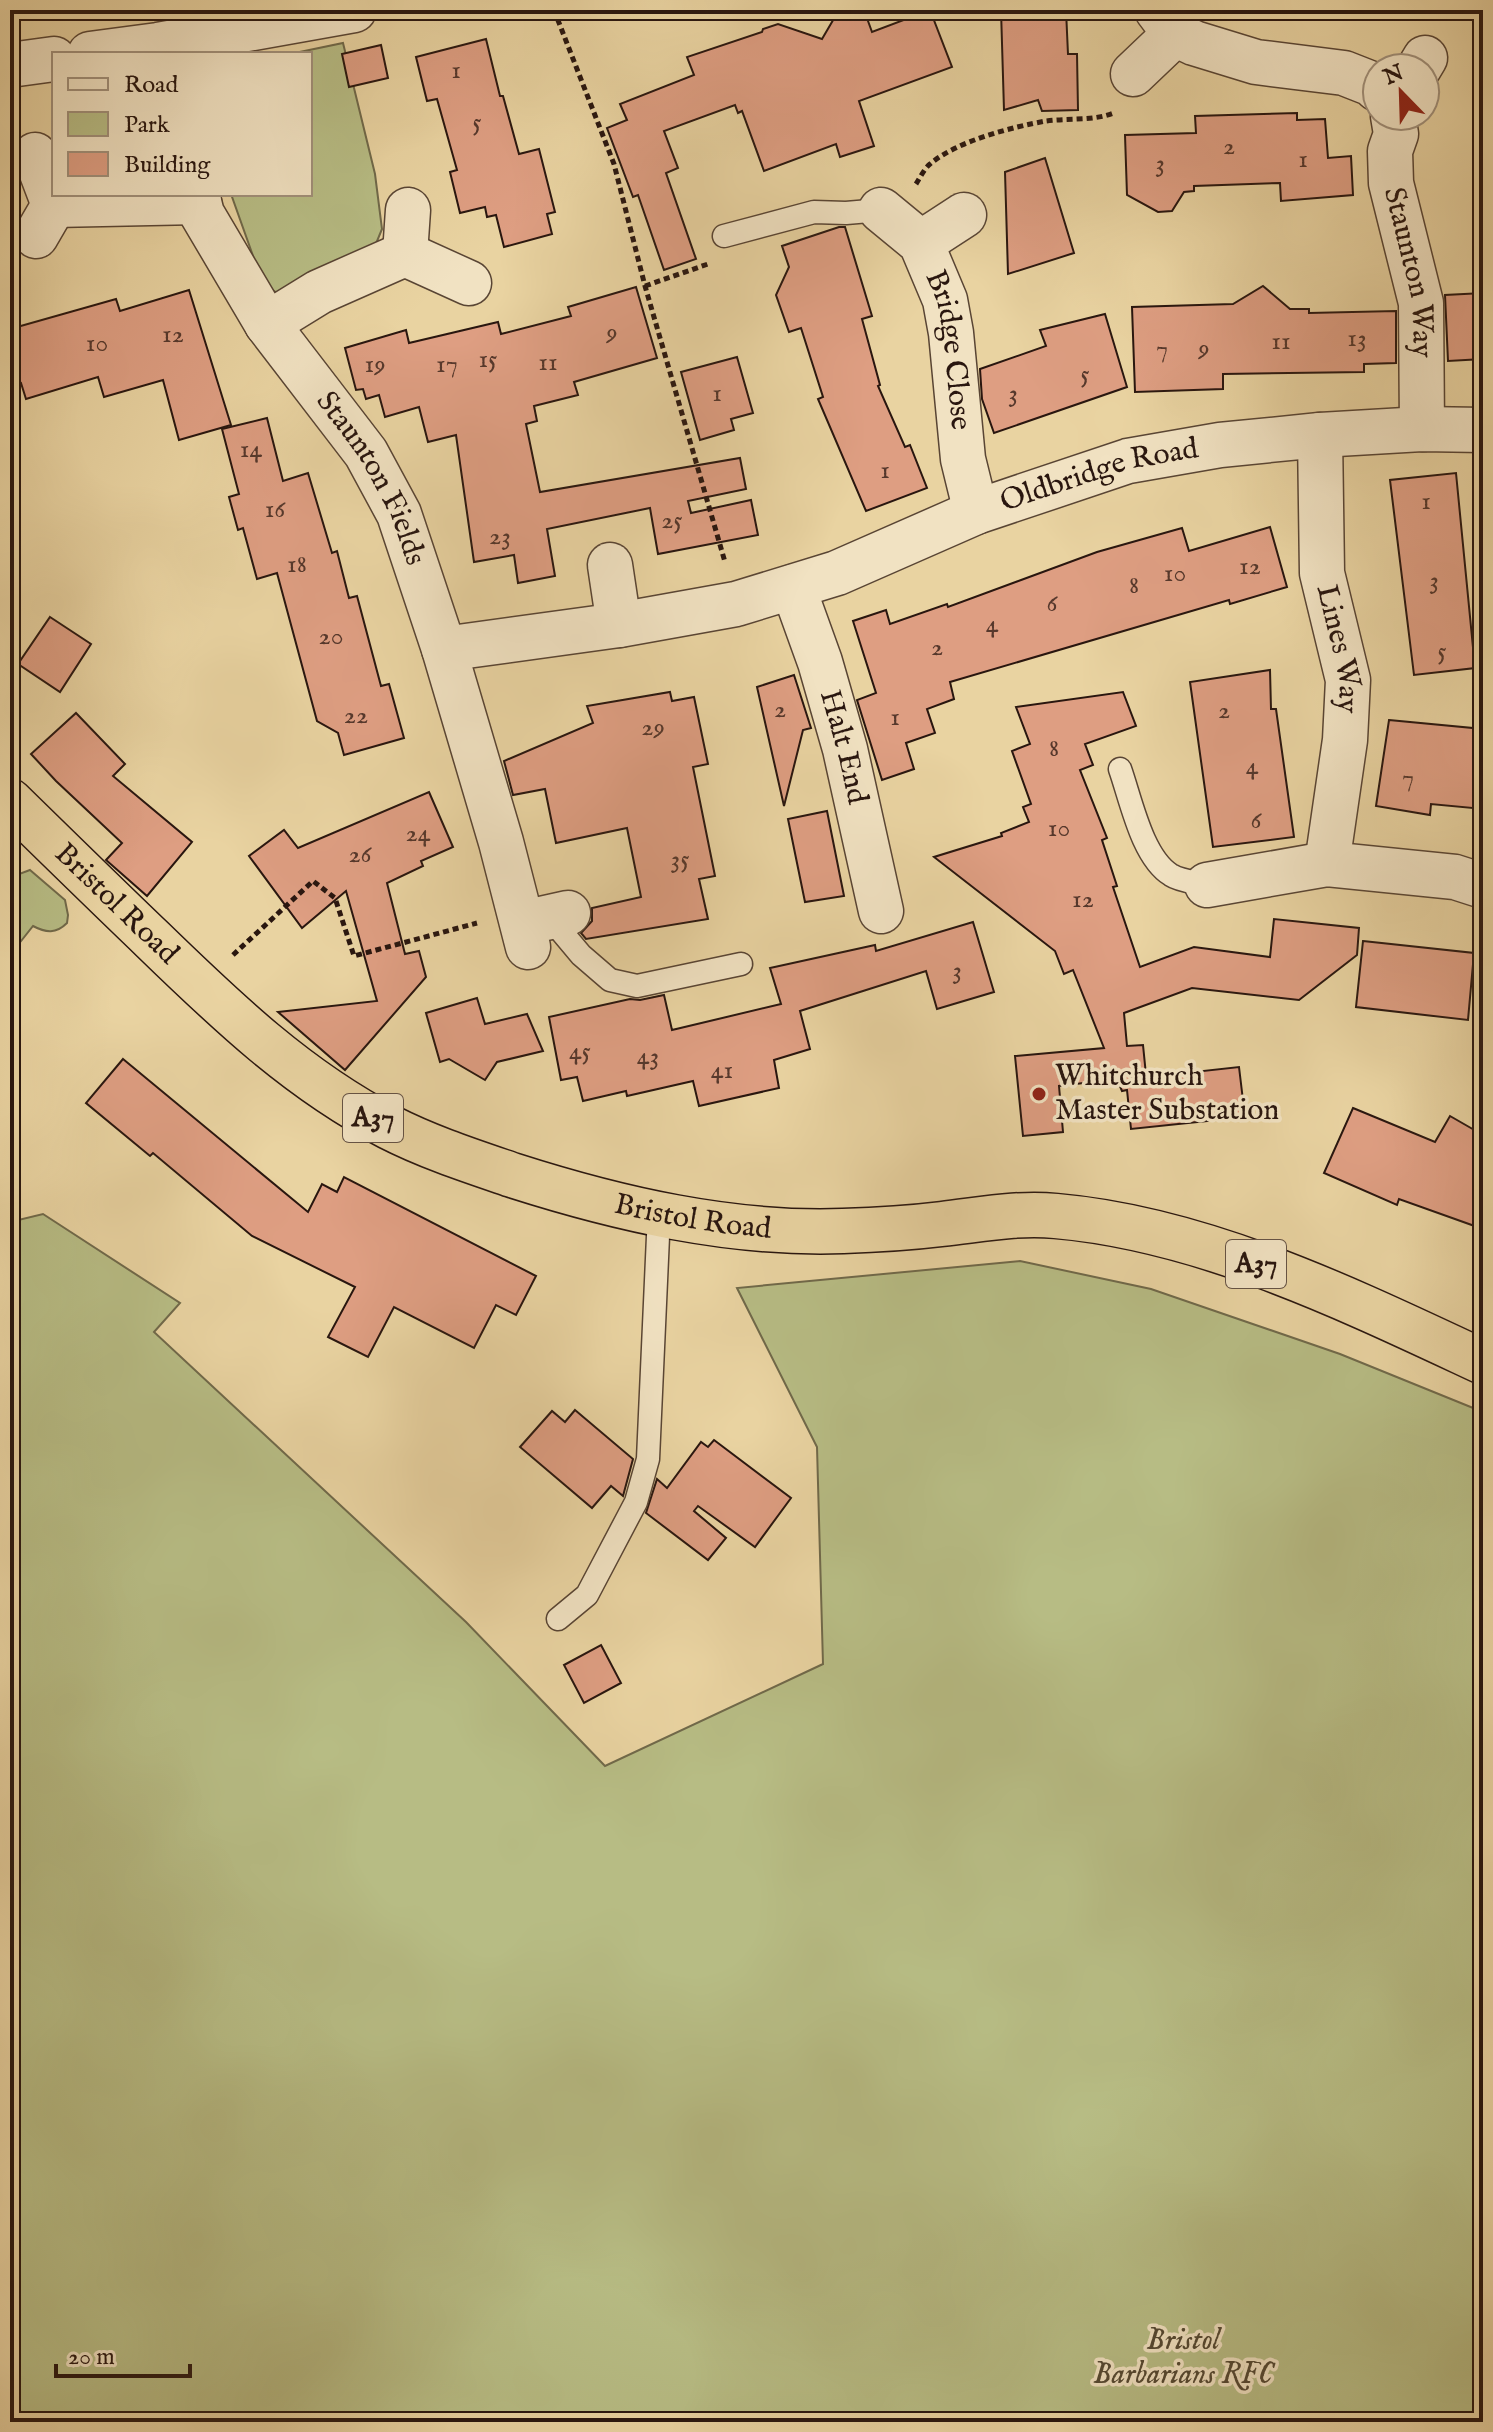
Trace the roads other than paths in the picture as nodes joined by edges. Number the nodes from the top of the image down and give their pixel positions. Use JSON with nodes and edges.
{"nodes":[{"id":1,"x":354,"y":10,"type":"edge"},
{"id":2,"x":1166,"y":22,"type":"edge"},
{"id":3,"x":160,"y":49,"type":"edge"},
{"id":4,"x":118,"y":52,"type":"edge"},
{"id":5,"x":52,"y":59,"type":"edge"},
{"id":6,"x":10,"y":65,"type":"edge"},
{"id":7,"x":1361,"y":80,"type":"edge"},
{"id":8,"x":1126,"y":93,"type":"road end"},
{"id":9,"x":1396,"y":132,"type":"edge"},
{"id":10,"x":35,"y":155,"type":"dead end"},
{"id":11,"x":198,"y":198,"type":"edge"},
{"id":12,"x":898,"y":198,"type":"joint"},
{"id":13,"x":408,"y":210,"type":"dead end"},
{"id":14,"x":964,"y":215,"type":"dead end"},
{"id":15,"x":724,"y":236,"type":"dead end"},
{"id":16,"x":921,"y":243,"type":"junction"},
{"id":17,"x":405,"y":254,"type":"junction"},
{"id":18,"x":469,"y":283,"type":"dead end"},
{"id":19,"x":267,"y":324,"type":"junction"},
{"id":20,"x":1422,"y":429,"type":"junction"},
{"id":21,"x":1483,"y":430,"type":"edge"},
{"id":22,"x":1320,"y":435,"type":"junction"},
{"id":23,"x":976,"y":512,"type":"junction"},
{"id":24,"x":610,"y":565,"type":"dead end"},
{"id":25,"x":793,"y":587,"type":"junction"},
{"id":26,"x":619,"y":625,"type":"junction"},
{"id":27,"x":444,"y":649,"type":"junction"},
{"id":28,"x":1120,"y":769,"type":"dead end"},
{"id":29,"x":10,"y":801,"type":"edge"},
{"id":30,"x":1327,"y":864,"type":"junction"},
{"id":31,"x":1207,"y":885,"type":"joint"},
{"id":32,"x":1483,"y":886,"type":"edge"},
{"id":33,"x":881,"y":911,"type":"dead end"},
{"id":34,"x":531,"y":924,"type":"joint"},
{"id":35,"x":741,"y":964,"type":"dead end"},
{"id":36,"x":659,"y":1214,"type":"junction"},
{"id":37,"x":1483,"y":1362,"type":"edge"},
{"id":38,"x":558,"y":1619,"type":"dead end"}],
"edges":[{"from":1,"to":3,"type":"street"},
{"from":2,"to":7,"type":"street"},
{"from":2,"to":8,"type":"street"},
{"from":3,"to":4,"type":"street"},
{"from":5,"to":6,"type":"street"},
{"from":9,"to":20,"type":"street","name":"Staunton Way"},
{"from":10,"to":11,"type":"street","name":"Staunton Fields"},
{"from":11,"to":19,"type":"street","name":"Staunton Fields"},
{"from":12,"to":15,"type":"lane"},
{"from":12,"to":16,"type":"street","name":"Bridge Close"},
{"from":13,"to":17,"type":"street"},
{"from":14,"to":16,"type":"street"},
{"from":16,"to":23,"type":"street","name":"Bridge Close"},
{"from":17,"to":18,"type":"street"},
{"from":17,"to":19,"type":"street"},
{"from":19,"to":27,"type":"street","name":"Staunton Fields"},
{"from":20,"to":21,"type":"street","name":"Oldbridge Road"},
{"from":20,"to":22,"type":"street","name":"Oldbridge Road"},
{"from":22,"to":23,"type":"street","name":"Oldbridge Road"},
{"from":22,"to":30,"type":"street","name":"Lines Way"},
{"from":23,"to":25,"type":"street","name":"Oldbridge Road"},
{"from":24,"to":26,"type":"street"},
{"from":25,"to":26,"type":"street","name":"Oldbridge Road"},
{"from":25,"to":33,"type":"street","name":"Halt End"},
{"from":26,"to":27,"type":"street"},
{"from":27,"to":34,"type":"street","name":"Staunton Fields"},
{"from":28,"to":31,"type":"lane"},
{"from":29,"to":36,"type":"highway","name":"Bristol Road","number":"A37"},
{"from":30,"to":31,"type":"street"},
{"from":30,"to":32,"type":"street"},
{"from":34,"to":35,"type":"lane"},
{"from":36,"to":37,"type":"highway","name":"Bristol Road","number":"A37"},
{"from":36,"to":38,"type":"lane"}]}
